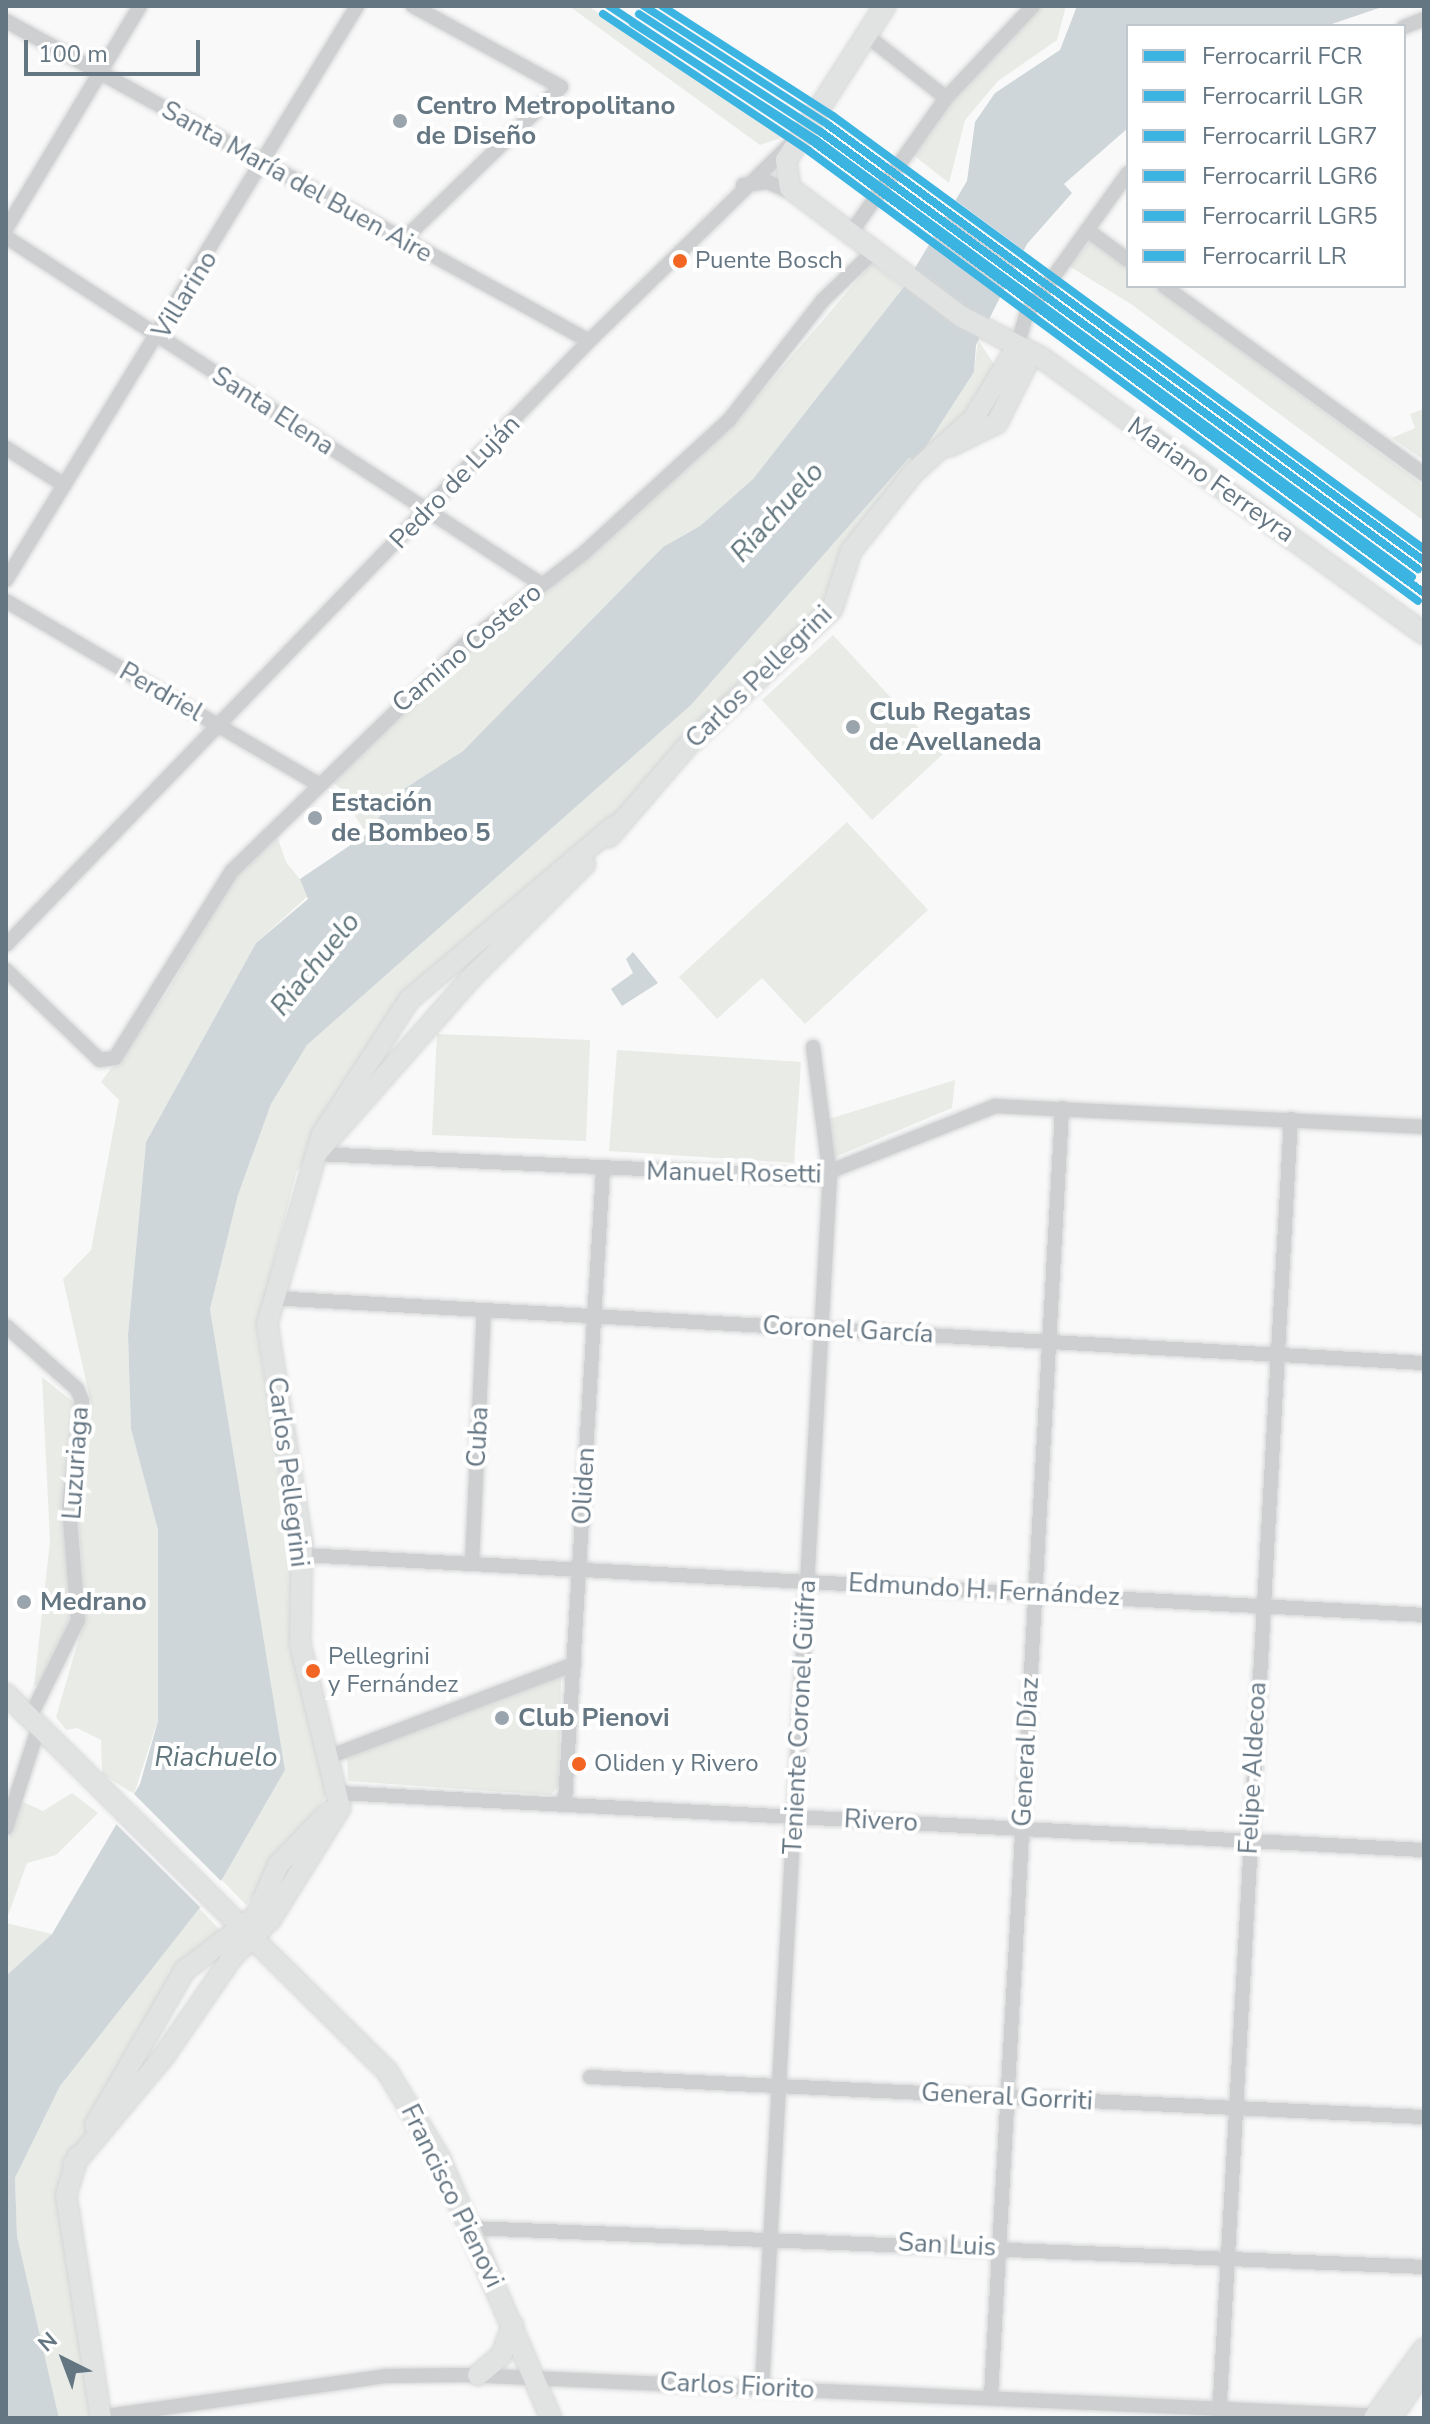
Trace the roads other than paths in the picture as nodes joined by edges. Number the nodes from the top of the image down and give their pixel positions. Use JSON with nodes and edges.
{"nodes":[{"id":1,"x":140,"y":6,"type":"edge"},
{"id":2,"x":357,"y":6,"type":"edge"},
{"id":3,"x":413,"y":6,"type":"edge"},
{"id":4,"x":885,"y":6,"type":"edge"},
{"id":5,"x":1033,"y":6,"type":"edge"},
{"id":6,"x":6,"y":21,"type":"edge"},
{"id":7,"x":866,"y":35,"type":"junction"},
{"id":8,"x":99,"y":72,"type":"junction"},
{"id":9,"x":946,"y":98,"type":"junction"},
{"id":10,"x":799,"y":137,"type":"junction"},
{"id":11,"x":265,"y":164,"type":"junction"},
{"id":12,"x":1126,"y":176,"type":"edge"},
{"id":13,"x":743,"y":185,"type":"junction"},
{"id":14,"x":797,"y":195,"type":"junction"},
{"id":15,"x":6,"y":229,"type":"edge"},
{"id":16,"x":1087,"y":230,"type":"junction"},
{"id":17,"x":850,"y":234,"type":"junction"},
{"id":18,"x":6,"y":237,"type":"edge"},
{"id":19,"x":403,"y":240,"type":"junction"},
{"id":20,"x":873,"y":252,"type":"junction"},
{"id":21,"x":1126,"y":259,"type":"edge"},
{"id":22,"x":1167,"y":288,"type":"edge"},
{"id":23,"x":159,"y":337,"type":"junction"},
{"id":24,"x":589,"y":341,"type":"junction"},
{"id":25,"x":1024,"y":350,"type":"junction"},
{"id":26,"x":6,"y":448,"type":"edge"},
{"id":27,"x":1424,"y":474,"type":"edge"},
{"id":28,"x":64,"y":485,"type":"junction"},
{"id":29,"x":428,"y":511,"type":"junction"},
{"id":30,"x":6,"y":580,"type":"edge"},
{"id":31,"x":541,"y":584,"type":"junction"},
{"id":32,"x":6,"y":601,"type":"edge"},
{"id":33,"x":1424,"y":634,"type":"edge"},
{"id":34,"x":220,"y":727,"type":"junction"},
{"id":35,"x":315,"y":782,"type":"junction"},
{"id":36,"x":615,"y":825,"type":"junction"},
{"id":37,"x":6,"y":945,"type":"edge"},
{"id":38,"x":6,"y":970,"type":"edge"},
{"id":39,"x":813,"y":1047,"type":"dead end"},
{"id":40,"x":1062,"y":1108,"type":"junction"},
{"id":41,"x":1291,"y":1119,"type":"junction"},
{"id":42,"x":1424,"y":1127,"type":"edge"},
{"id":43,"x":316,"y":1154,"type":"junction"},
{"id":44,"x":603,"y":1169,"type":"junction"},
{"id":45,"x":830,"y":1176,"type":"junction"},
{"id":46,"x":271,"y":1298,"type":"junction"},
{"id":47,"x":484,"y":1312,"type":"junction"},
{"id":48,"x":593,"y":1317,"type":"junction"},
{"id":49,"x":6,"y":1326,"type":"edge"},
{"id":50,"x":824,"y":1330,"type":"junction"},
{"id":51,"x":1050,"y":1338,"type":"junction"},
{"id":52,"x":1277,"y":1354,"type":"junction"},
{"id":53,"x":1424,"y":1363,"type":"edge"},
{"id":54,"x":303,"y":1555,"type":"junction"},
{"id":55,"x":472,"y":1562,"type":"junction"},
{"id":56,"x":580,"y":1568,"type":"junction"},
{"id":57,"x":806,"y":1580,"type":"junction"},
{"id":58,"x":1035,"y":1593,"type":"junction"},
{"id":59,"x":1262,"y":1606,"type":"junction"},
{"id":60,"x":1424,"y":1615,"type":"edge"},
{"id":61,"x":574,"y":1664,"type":"junction"},
{"id":62,"x":6,"y":1694,"type":"edge"},
{"id":63,"x":34,"y":1722,"type":"junction"},
{"id":64,"x":331,"y":1756,"type":"junction"},
{"id":65,"x":339,"y":1793,"type":"junction"},
{"id":66,"x":565,"y":1802,"type":"junction"},
{"id":67,"x":797,"y":1816,"type":"junction"},
{"id":68,"x":6,"y":1828,"type":"edge"},
{"id":69,"x":1022,"y":1829,"type":"junction"},
{"id":70,"x":1249,"y":1840,"type":"junction"},
{"id":71,"x":1424,"y":1850,"type":"edge"},
{"id":72,"x":281,"y":1861,"type":"junction"},
{"id":73,"x":298,"y":1875,"type":"junction"},
{"id":74,"x":250,"y":1930,"type":"junction"},
{"id":75,"x":177,"y":1981,"type":"junction"},
{"id":76,"x":203,"y":1999,"type":"junction"},
{"id":77,"x":164,"y":2002,"type":"junction"},
{"id":78,"x":189,"y":2019,"type":"junction"},
{"id":79,"x":590,"y":2077,"type":"dead end"},
{"id":80,"x":779,"y":2085,"type":"junction"},
{"id":81,"x":1007,"y":2098,"type":"junction"},
{"id":82,"x":1236,"y":2109,"type":"junction"},
{"id":83,"x":1424,"y":2117,"type":"edge"},
{"id":84,"x":73,"y":2165,"type":"junction"},
{"id":85,"x":471,"y":2228,"type":"junction"},
{"id":86,"x":769,"y":2236,"type":"junction"},
{"id":87,"x":999,"y":2248,"type":"junction"},
{"id":88,"x":1226,"y":2259,"type":"junction"},
{"id":89,"x":1424,"y":2267,"type":"edge"},
{"id":90,"x":513,"y":2325,"type":"junction"},
{"id":91,"x":1424,"y":2349,"type":"edge"},
{"id":92,"x":1424,"y":2369,"type":"edge"},
{"id":93,"x":478,"y":2375,"type":"junction"},
{"id":94,"x":534,"y":2376,"type":"junction"},
{"id":95,"x":762,"y":2388,"type":"junction"},
{"id":96,"x":991,"y":2396,"type":"junction"},
{"id":97,"x":1219,"y":2413,"type":"edge"},
{"id":98,"x":101,"y":2417,"type":"edge"},
{"id":99,"x":1387,"y":2417,"type":"edge"},
{"id":100,"x":551,"y":2418,"type":"edge"}],
"edges":[{"from":1,"to":8,"type":"street"},
{"from":2,"to":11,"type":"street","name":"Villarino"},
{"from":3,"to":19,"type":"street"},
{"from":4,"to":7,"type":"street","name":"Pedro de Luján"},
{"from":5,"to":9,"type":"street"},
{"from":6,"to":8,"type":"street","name":"Santa María del Buen Aire"},
{"from":7,"to":9,"type":"street"},
{"from":7,"to":10,"type":"street","name":"Pedro de Luján"},
{"from":8,"to":11,"type":"street","name":"Santa María del Buen Aire"},
{"from":8,"to":15,"type":"street"},
{"from":9,"to":17,"type":"street"},
{"from":10,"to":13,"type":"street","name":"Pedro de Luján"},
{"from":10,"to":14,"type":"street"},
{"from":11,"to":19,"type":"street","name":"Santa María del Buen Aire"},
{"from":11,"to":23,"type":"street","name":"Villarino"},
{"from":12,"to":16,"type":"street","name":"Carlos Pellegrini"},
{"from":13,"to":14,"type":"street"},
{"from":13,"to":24,"type":"street","name":"Pedro de Luján"},
{"from":14,"to":17,"type":"street"},
{"from":16,"to":21,"type":"street"},
{"from":16,"to":25,"type":"street","name":"Carlos Pellegrini"},
{"from":17,"to":20,"type":"street"},
{"from":18,"to":23,"type":"street","name":"Santa Elena"},
{"from":19,"to":24,"type":"street","name":"Santa María del Buen Aire"},
{"from":20,"to":25,"type":"street","name":"Mariano Ferreyra"},
{"from":20,"to":31,"type":"street","name":"Camino Costero"},
{"from":22,"to":27,"type":"street"},
{"from":23,"to":28,"type":"street","name":"Villarino"},
{"from":23,"to":29,"type":"street","name":"Santa Elena"},
{"from":24,"to":29,"type":"street","name":"Pedro de Luján"},
{"from":25,"to":33,"type":"street","name":"Mariano Ferreyra"},
{"from":25,"to":36,"type":"street","name":"Carlos Pellegrini"},
{"from":26,"to":28,"type":"street"},
{"from":28,"to":30,"type":"street","name":"Villarino"},
{"from":29,"to":31,"type":"street","name":"Santa Elena"},
{"from":29,"to":34,"type":"street","name":"Pedro de Luján"},
{"from":31,"to":35,"type":"street","name":"Camino Costero"},
{"from":32,"to":34,"type":"street","name":"Perdriel"},
{"from":34,"to":35,"type":"street","name":"Perdriel"},
{"from":34,"to":37,"type":"street","name":"Pedro de Luján"},
{"from":35,"to":38,"type":"street","name":"Camino Costero"},
{"from":36,"to":43,"type":"street","name":"Carlos Pellegrini"},
{"from":36,"to":43,"type":"street","name":"Carlos Pellegrini"},
{"from":39,"to":45,"type":"street","name":"Teniente Coronel Güifra"},
{"from":40,"to":41,"type":"street","name":"Manuel Rosetti"},
{"from":40,"to":45,"type":"street","name":"Manuel Rosetti"},
{"from":40,"to":51,"type":"street","name":"General Díaz"},
{"from":41,"to":42,"type":"street","name":"Manuel Rosetti"},
{"from":41,"to":52,"type":"street","name":"Felipe Aldecoa"},
{"from":43,"to":44,"type":"street","name":"Manuel Rosetti"},
{"from":43,"to":46,"type":"street","name":"Carlos Pellegrini"},
{"from":44,"to":45,"type":"street","name":"Manuel Rosetti"},
{"from":44,"to":48,"type":"street","name":"Oliden"},
{"from":45,"to":50,"type":"street","name":"Teniente Coronel Güifra"},
{"from":46,"to":47,"type":"street","name":"Coronel García"},
{"from":46,"to":54,"type":"street","name":"Carlos Pellegrini"},
{"from":47,"to":48,"type":"street","name":"Coronel García"},
{"from":47,"to":55,"type":"street","name":"Cuba"},
{"from":48,"to":50,"type":"street","name":"Coronel García"},
{"from":48,"to":56,"type":"street","name":"Oliden"},
{"from":49,"to":63,"type":"street","name":"Luzuriaga"},
{"from":50,"to":51,"type":"street","name":"Coronel García"},
{"from":50,"to":57,"type":"street","name":"Teniente Coronel Güifra"},
{"from":51,"to":52,"type":"street","name":"Coronel García"},
{"from":51,"to":58,"type":"street","name":"General Díaz"},
{"from":52,"to":53,"type":"street","name":"Coronel García"},
{"from":52,"to":59,"type":"street","name":"Felipe Aldecoa"},
{"from":54,"to":55,"type":"street","name":"Edmundo H. Fernández"},
{"from":54,"to":64,"type":"street","name":"Carlos Pellegrini"},
{"from":55,"to":56,"type":"street","name":"Edmundo H. Fernández"},
{"from":56,"to":57,"type":"street","name":"Edmundo H. Fernández"},
{"from":56,"to":61,"type":"street","name":"Oliden"},
{"from":57,"to":58,"type":"street","name":"Edmundo H. Fernández"},
{"from":57,"to":67,"type":"street","name":"Teniente Coronel Güifra"},
{"from":58,"to":59,"type":"street","name":"Edmundo H. Fernández"},
{"from":58,"to":69,"type":"street","name":"General Díaz"},
{"from":59,"to":60,"type":"street","name":"Edmundo H. Fernández"},
{"from":59,"to":70,"type":"street","name":"Felipe Aldecoa"},
{"from":61,"to":64,"type":"street"},
{"from":61,"to":66,"type":"street","name":"Oliden"},
{"from":62,"to":63,"type":"street","name":"Francisco Pienovi"},
{"from":63,"to":68,"type":"street"},
{"from":63,"to":74,"type":"street","name":"Francisco Pienovi"},
{"from":64,"to":65,"type":"street","name":"Carlos Pellegrini"},
{"from":65,"to":66,"type":"street","name":"Rivero"},
{"from":65,"to":72,"type":"street","name":"Carlos Pellegrini"},
{"from":65,"to":73,"type":"street","name":"Carlos Pellegrini"},
{"from":66,"to":67,"type":"street","name":"Rivero"},
{"from":67,"to":69,"type":"street","name":"Rivero"},
{"from":67,"to":80,"type":"street","name":"Teniente Coronel Güifra"},
{"from":69,"to":70,"type":"street","name":"Rivero"},
{"from":69,"to":81,"type":"street","name":"General Díaz"},
{"from":70,"to":71,"type":"street","name":"Rivero"},
{"from":70,"to":82,"type":"street","name":"Felipe Aldecoa"},
{"from":72,"to":73,"type":"street"},
{"from":72,"to":74,"type":"street","name":"Carlos Pellegrini"},
{"from":73,"to":74,"type":"street","name":"Carlos Pellegrini"},
{"from":74,"to":75,"type":"street","name":"Carlos Pellegrini"},
{"from":74,"to":76,"type":"street","name":"Carlos Pellegrini"},
{"from":74,"to":85,"type":"street","name":"Francisco Pienovi"},
{"from":75,"to":76,"type":"street"},
{"from":75,"to":77,"type":"street","name":"Carlos Pellegrini"},
{"from":76,"to":78,"type":"street","name":"Carlos Pellegrini"},
{"from":77,"to":78,"type":"street"},
{"from":77,"to":84,"type":"street","name":"Carlos Pellegrini"},
{"from":78,"to":84,"type":"street","name":"Carlos Pellegrini"},
{"from":79,"to":80,"type":"street","name":"General Gorriti"},
{"from":80,"to":81,"type":"street","name":"General Gorriti"},
{"from":80,"to":86,"type":"street","name":"Teniente Coronel Güifra"},
{"from":81,"to":82,"type":"street","name":"General Gorriti"},
{"from":81,"to":87,"type":"street","name":"General Díaz"},
{"from":82,"to":83,"type":"street","name":"General Gorriti"},
{"from":82,"to":88,"type":"street","name":"Felipe Aldecoa"},
{"from":84,"to":98,"type":"street","name":"Carlos Pellegrini"},
{"from":85,"to":86,"type":"street","name":"San Luis"},
{"from":85,"to":90,"type":"street","name":"Francisco Pienovi"},
{"from":86,"to":87,"type":"street","name":"San Luis"},
{"from":86,"to":95,"type":"street","name":"Teniente Coronel Güifra"},
{"from":87,"to":88,"type":"street","name":"San Luis"},
{"from":87,"to":96,"type":"street","name":"General Díaz"},
{"from":88,"to":89,"type":"street","name":"San Luis"},
{"from":88,"to":97,"type":"street","name":"Felipe Aldecoa"},
{"from":90,"to":93,"type":"street"},
{"from":90,"to":94,"type":"street","name":"Francisco Pienovi"},
{"from":91,"to":99,"type":"street"},
{"from":92,"to":99,"type":"street"},
{"from":93,"to":94,"type":"street","name":"Carlos Fiorito"},
{"from":93,"to":98,"type":"street","name":"Carlos Fiorito"},
{"from":94,"to":95,"type":"street","name":"Carlos Fiorito"},
{"from":94,"to":100,"type":"street","name":"Francisco Pienovi"},
{"from":95,"to":96,"type":"street","name":"Carlos Fiorito"},
{"from":96,"to":97,"type":"street","name":"Carlos Fiorito"},
{"from":97,"to":99,"type":"street","name":"Carlos Fiorito"}]}
